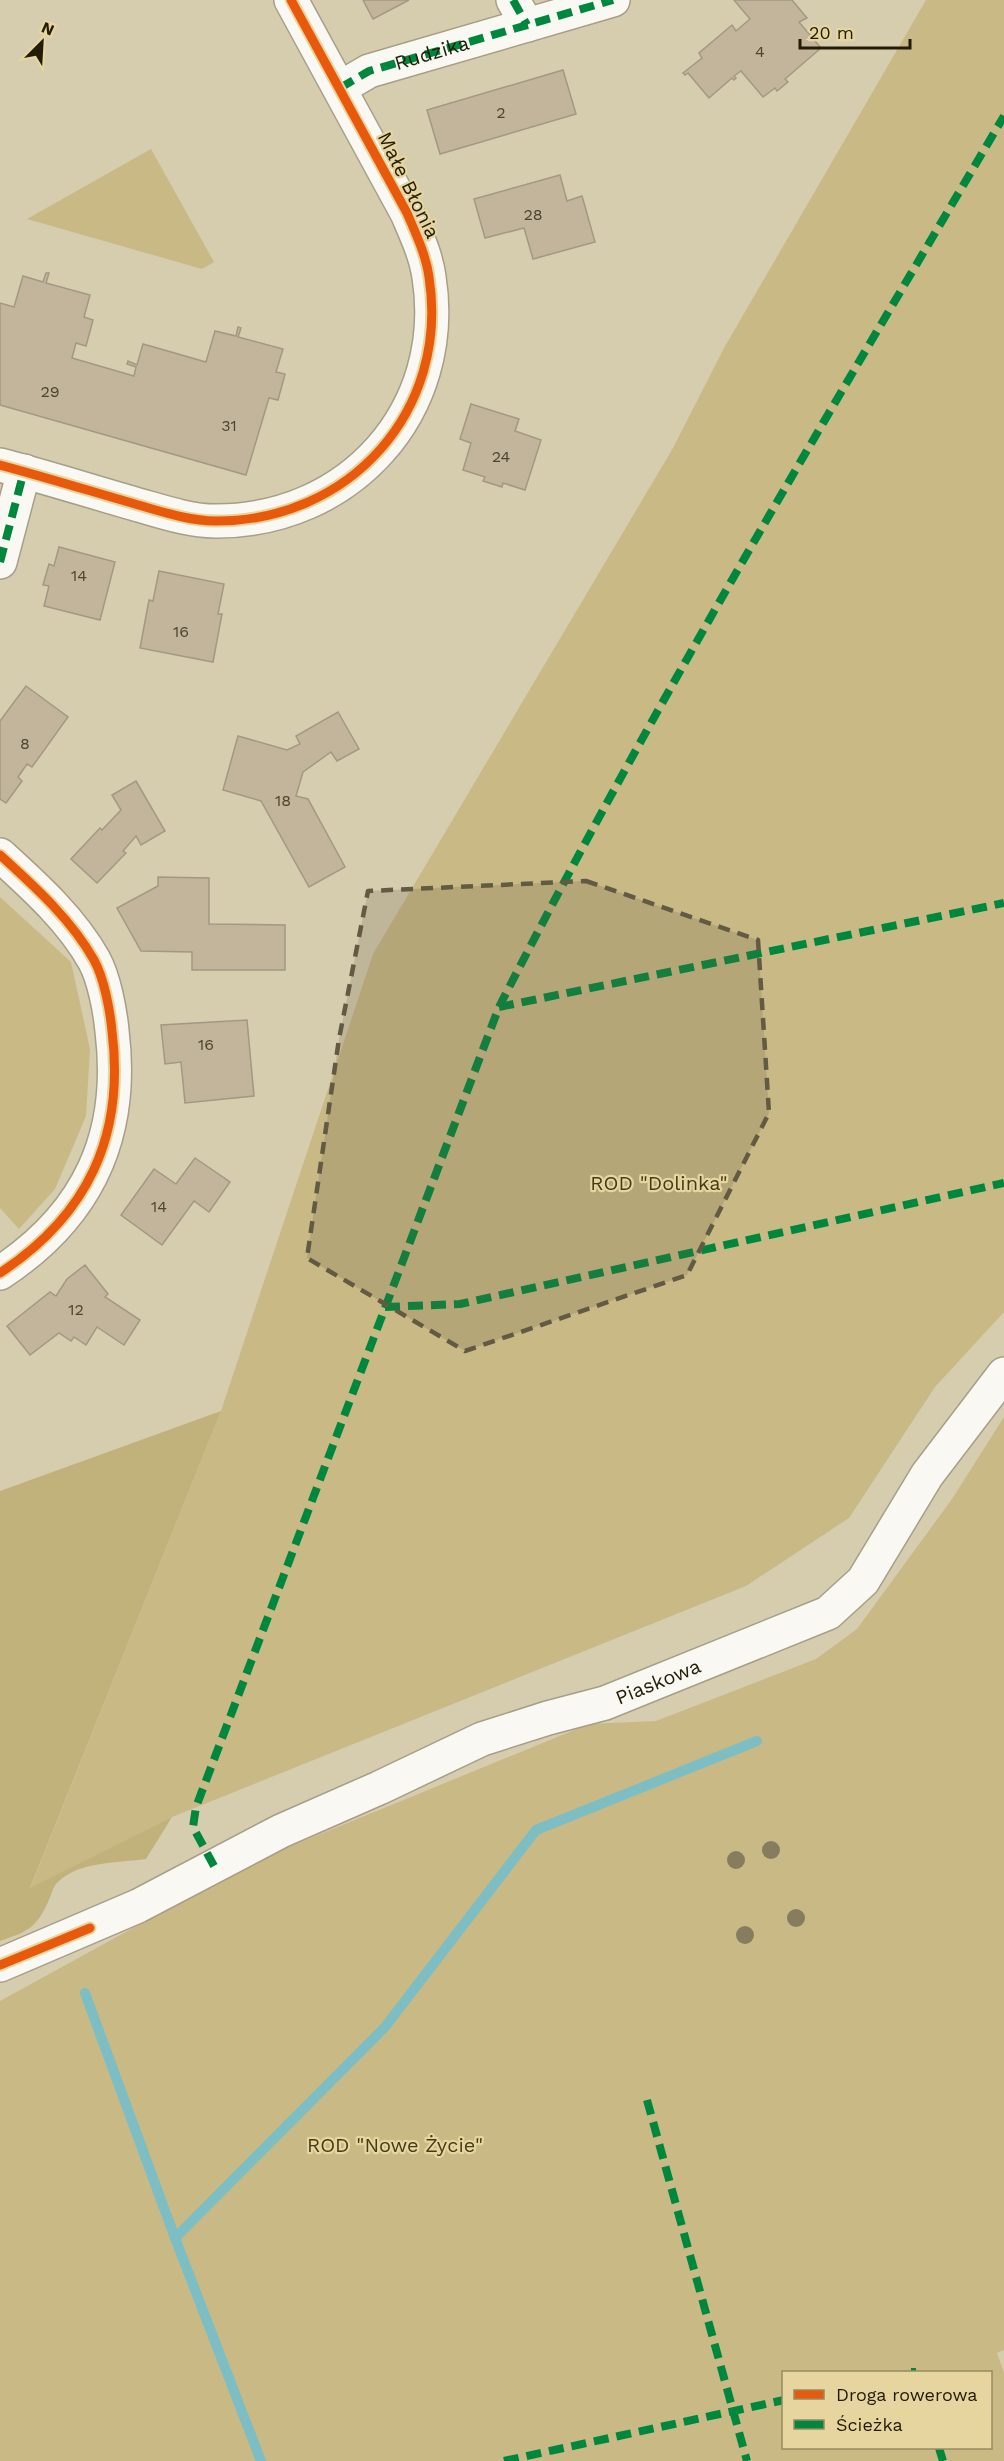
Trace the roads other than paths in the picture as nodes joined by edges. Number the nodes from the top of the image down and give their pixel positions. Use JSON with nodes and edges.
{"nodes":[{"id":1,"x":291,"y":0,"type":"edge"},
{"id":2,"x":613,"y":0,"type":"edge"},
{"id":3,"x":520,"y":13,"type":"edge"},
{"id":4,"x":340,"y":88,"type":"junction"},
{"id":5,"x":12,"y":468,"type":"edge"},
{"id":6,"x":0,"y":562,"type":"edge"},
{"id":7,"x":0,"y":855,"type":"edge"},
{"id":8,"x":0,"y":1272,"type":"edge"},
{"id":9,"x":1004,"y":1374,"type":"edge"},
{"id":10,"x":0,"y":1965,"type":"edge"}],
"edges":[{"from":1,"to":4,"type":"street","name":"Małe Błonia"},
{"from":2,"to":3,"type":"street","name":"Rudzika"},
{"from":3,"to":4,"type":"street","name":"Rudzika"},
{"from":4,"to":5,"type":"street","name":"Małe Błonia"},
{"from":5,"to":6,"type":"street"},
{"from":7,"to":8,"type":"street"},
{"from":9,"to":10,"type":"street","name":"Piaskowa"}]}
